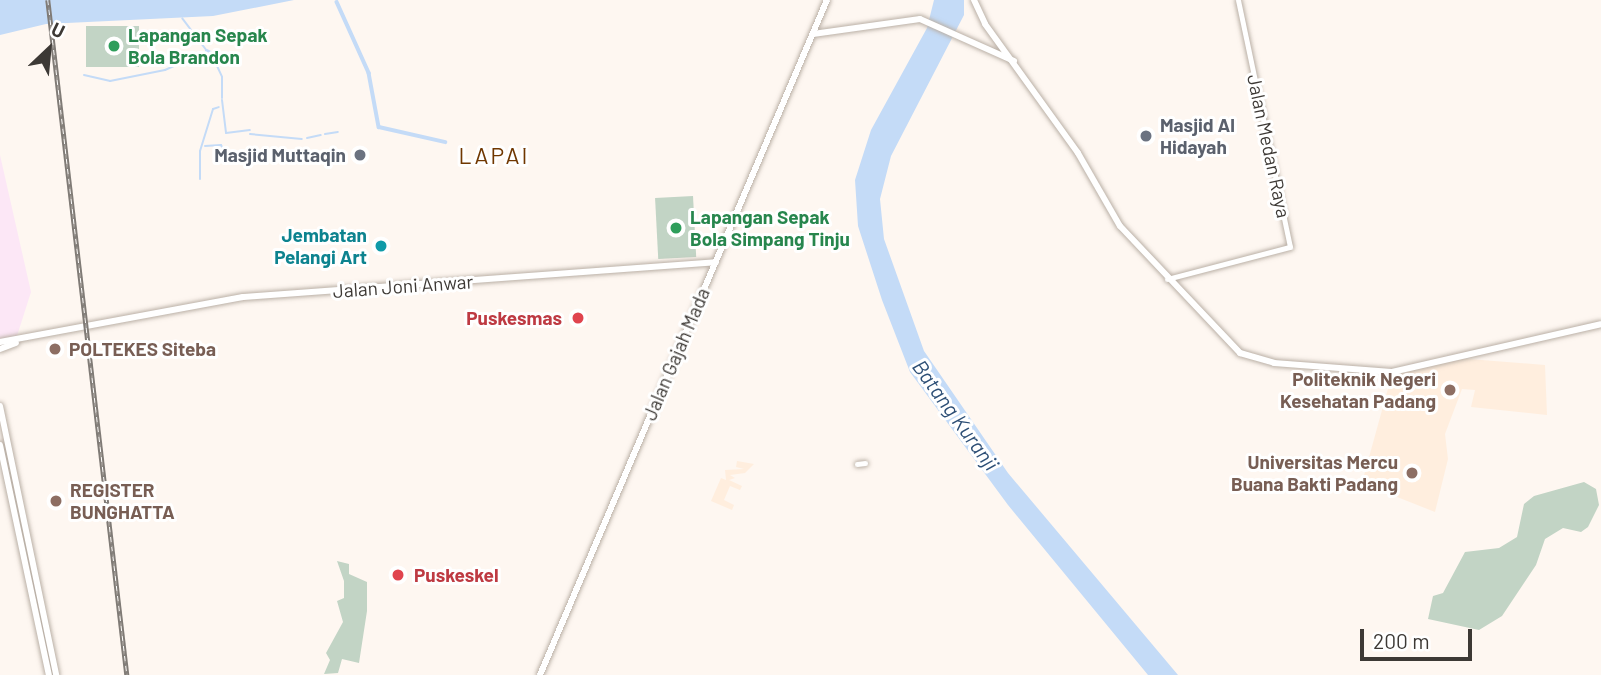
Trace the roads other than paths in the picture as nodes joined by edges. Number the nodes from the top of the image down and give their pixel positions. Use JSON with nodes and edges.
{"nodes":[{"id":1,"x":827,"y":0,"type":"edge"},
{"id":2,"x":974,"y":0,"type":"edge"},
{"id":3,"x":1238,"y":0,"type":"edge"},
{"id":4,"x":813,"y":34,"type":"junction"},
{"id":5,"x":1014,"y":61,"type":"junction"},
{"id":6,"x":716,"y":262,"type":"junction"},
{"id":7,"x":1167,"y":279,"type":"junction"},
{"id":8,"x":1601,"y":324,"type":"edge"},
{"id":9,"x":21,"y":341,"type":"junction"},
{"id":10,"x":0,"y":342,"type":"edge"},
{"id":11,"x":0,"y":349,"type":"edge"},
{"id":12,"x":0,"y":406,"type":"edge"},
{"id":13,"x":0,"y":445,"type":"edge"},
{"id":14,"x":865,"y":463,"type":"dead end"},
{"id":15,"x":857,"y":464,"type":"dead end"},
{"id":16,"x":45,"y":615,"type":"junction"},
{"id":17,"x":37,"y":617,"type":"junction"},
{"id":18,"x":49,"y":675,"type":"edge"},
{"id":19,"x":57,"y":675,"type":"edge"},
{"id":20,"x":540,"y":675,"type":"edge"}],
"edges":[{"from":1,"to":4,"type":"main road","name":"Jalan Gajah Mada"},
{"from":2,"to":5,"type":"main road"},
{"from":3,"to":7,"type":"street","name":"Jalan Medan Raya"},
{"from":4,"to":5,"type":"main road"},
{"from":4,"to":6,"type":"main road","name":"Jalan Gajah Mada"},
{"from":5,"to":7,"type":"main road"},
{"from":6,"to":9,"type":"main road","name":"Jalan Joni Anwar"},
{"from":6,"to":20,"type":"main road","name":"Jalan Gajah Mada"},
{"from":7,"to":8,"type":"main road"},
{"from":9,"to":10,"type":"main road"},
{"from":9,"to":11,"type":"main road"},
{"from":12,"to":16,"type":"main road"},
{"from":13,"to":17,"type":"main road"},
{"from":14,"to":15,"type":"street"},
{"from":16,"to":17,"type":"main road"},
{"from":16,"to":19,"type":"main road"},
{"from":17,"to":18,"type":"main road"}]}
